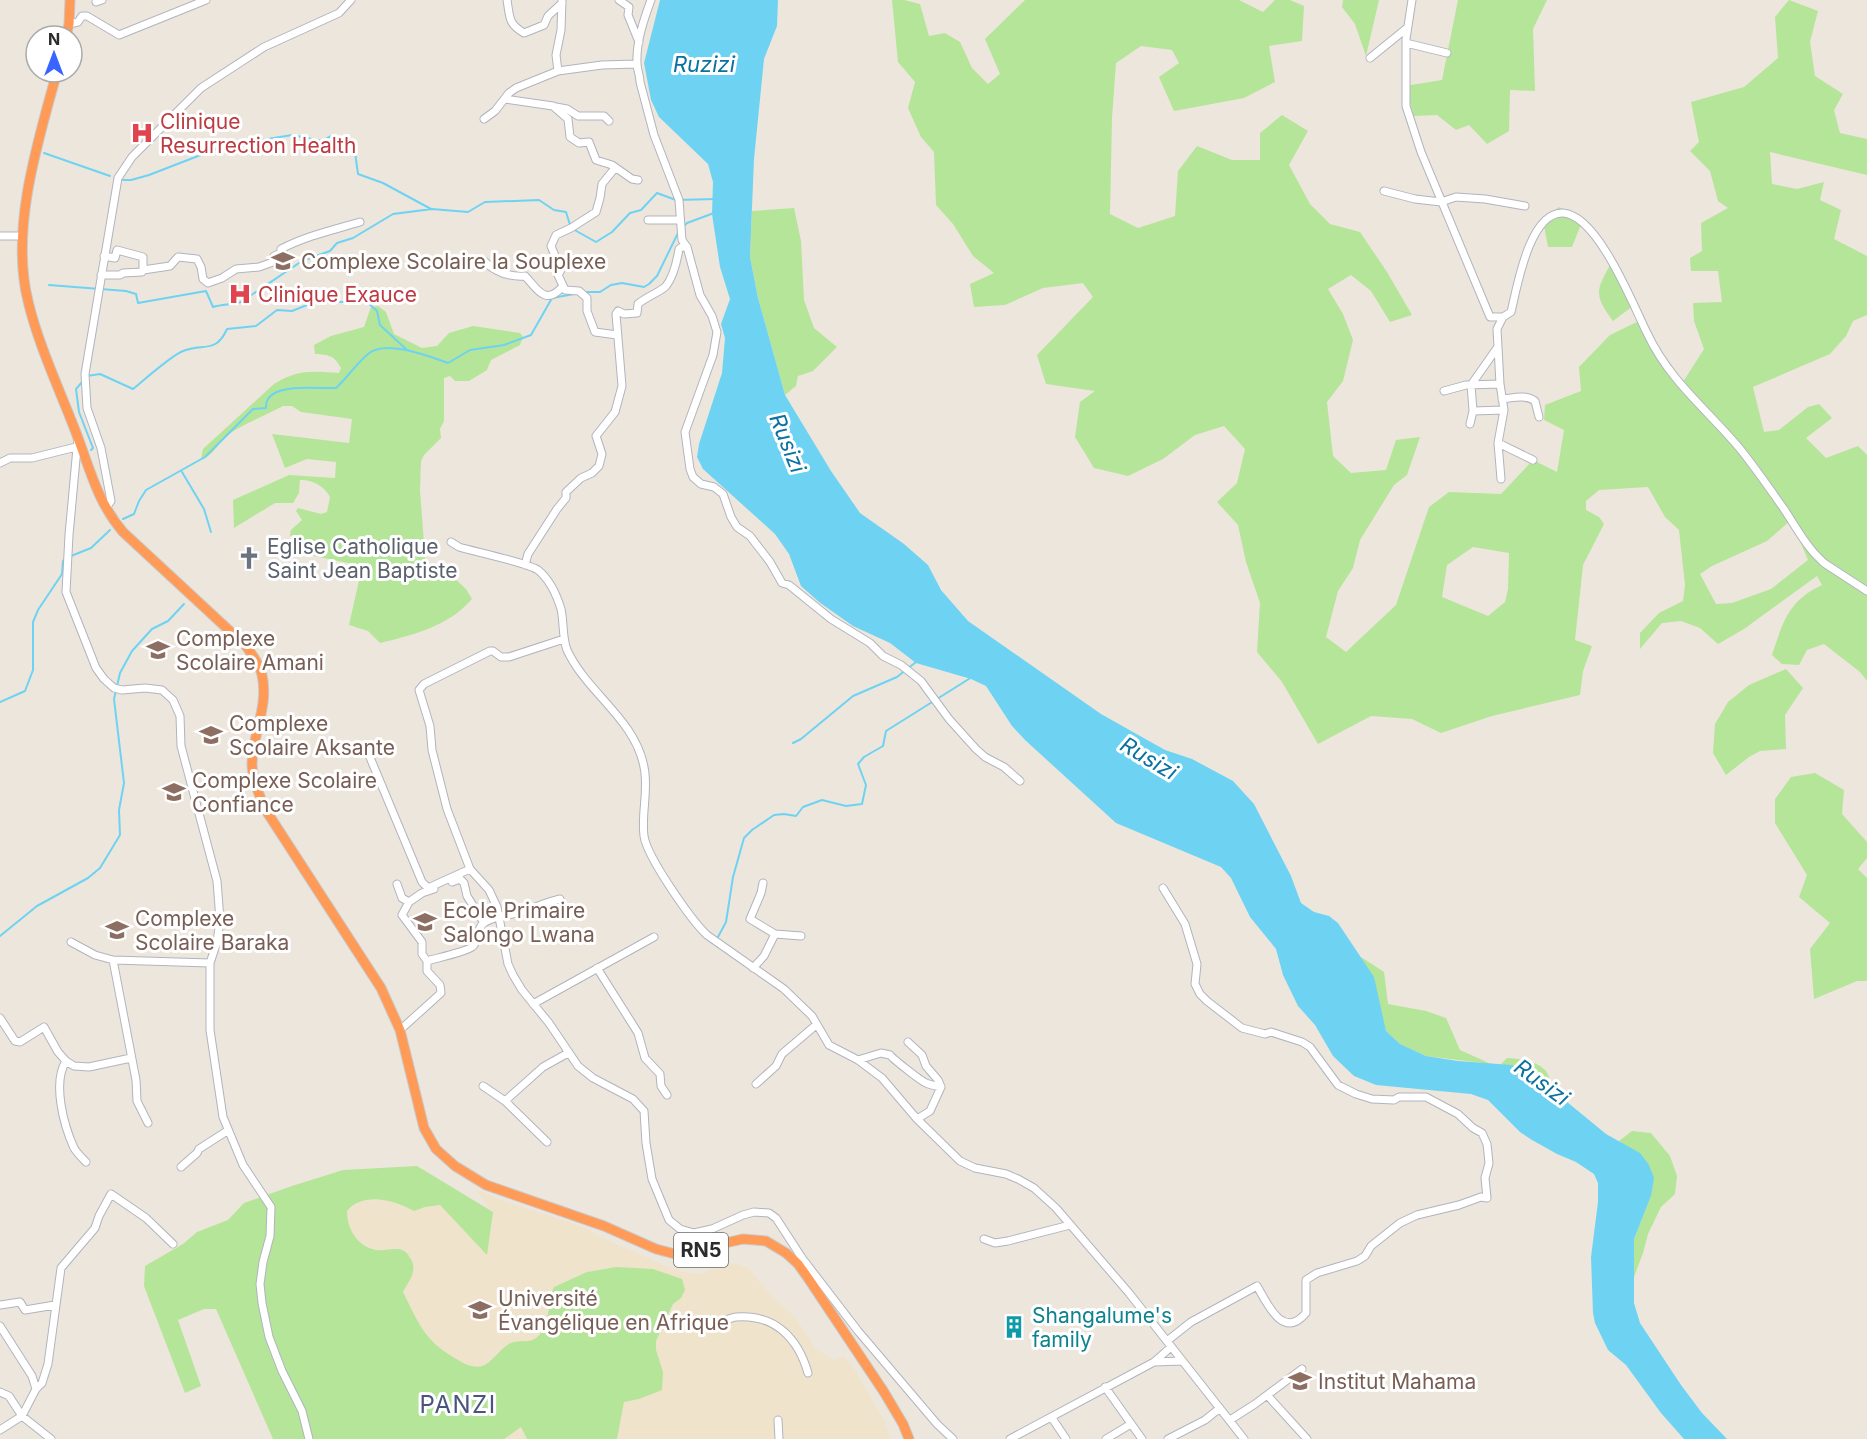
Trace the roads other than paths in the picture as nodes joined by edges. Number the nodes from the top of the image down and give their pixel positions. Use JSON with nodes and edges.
{"nodes":[{"id":1,"x":70,"y":0,"type":"edge"},
{"id":2,"x":206,"y":0,"type":"edge"},
{"id":3,"x":351,"y":0,"type":"edge"},
{"id":4,"x":507,"y":0,"type":"edge"},
{"id":5,"x":620,"y":0,"type":"edge"},
{"id":6,"x":651,"y":0,"type":"edge"},
{"id":7,"x":1412,"y":0,"type":"edge"},
{"id":8,"x":562,"y":1,"type":"edge"},
{"id":9,"x":69,"y":24,"type":"joint"},
{"id":10,"x":1407,"y":28,"type":"junction"},
{"id":11,"x":639,"y":43,"type":"junction"},
{"id":12,"x":1406,"y":43,"type":"junction"},
{"id":13,"x":1447,"y":53,"type":"dead end"},
{"id":14,"x":1370,"y":58,"type":"dead end"},
{"id":15,"x":636,"y":64,"type":"junction"},
{"id":16,"x":558,"y":71,"type":"junction"},
{"id":17,"x":54,"y":84,"type":"edge"},
{"id":18,"x":505,"y":99,"type":"junction"},
{"id":19,"x":553,"y":106,"type":"junction"},
{"id":20,"x":484,"y":119,"type":"dead end"},
{"id":21,"x":609,"y":121,"type":"dead end"},
{"id":22,"x":615,"y":168,"type":"junction"},
{"id":23,"x":638,"y":180,"type":"dead end"},
{"id":24,"x":1384,"y":191,"type":"dead end"},
{"id":25,"x":1442,"y":202,"type":"junction"},
{"id":26,"x":1525,"y":206,"type":"dead end"},
{"id":27,"x":648,"y":220,"type":"dead end"},
{"id":28,"x":360,"y":222,"type":"dead end"},
{"id":29,"x":680,"y":223,"type":"junction"},
{"id":30,"x":0,"y":236,"type":"edge"},
{"id":31,"x":23,"y":236,"type":"junction"},
{"id":32,"x":687,"y":247,"type":"junction"},
{"id":33,"x":104,"y":256,"type":"junction"},
{"id":34,"x":484,"y":261,"type":"dead end"},
{"id":35,"x":142,"y":270,"type":"junction"},
{"id":36,"x":101,"y":275,"type":"junction"},
{"id":37,"x":562,"y":287,"type":"junction"},
{"id":38,"x":1503,"y":317,"type":"junction"},
{"id":39,"x":617,"y":335,"type":"junction"},
{"id":40,"x":1497,"y":348,"type":"junction"},
{"id":41,"x":1500,"y":384,"type":"junction"},
{"id":42,"x":1471,"y":385,"type":"junction"},
{"id":43,"x":1444,"y":391,"type":"dead end"},
{"id":44,"x":1502,"y":399,"type":"junction"},
{"id":45,"x":1504,"y":410,"type":"junction"},
{"id":46,"x":1473,"y":411,"type":"junction"},
{"id":47,"x":1539,"y":417,"type":"dead end"},
{"id":48,"x":1470,"y":424,"type":"dead end"},
{"id":49,"x":78,"y":436,"type":"junction"},
{"id":50,"x":1498,"y":443,"type":"junction"},
{"id":51,"x":76,"y":447,"type":"junction"},
{"id":52,"x":1533,"y":460,"type":"dead end"},
{"id":53,"x":0,"y":463,"type":"edge"},
{"id":54,"x":1501,"y":479,"type":"dead end"},
{"id":55,"x":106,"y":508,"type":"junction"},
{"id":56,"x":451,"y":542,"type":"dead end"},
{"id":57,"x":525,"y":565,"type":"junction"},
{"id":58,"x":1867,"y":591,"type":"edge"},
{"id":59,"x":564,"y":639,"type":"junction"},
{"id":60,"x":369,"y":755,"type":"dead end"},
{"id":61,"x":1020,"y":781,"type":"dead end"},
{"id":62,"x":470,"y":869,"type":"junction"},
{"id":63,"x":763,"y":883,"type":"dead end"},
{"id":64,"x":397,"y":884,"type":"dead end"},
{"id":65,"x":1163,"y":888,"type":"dead end"},
{"id":66,"x":560,"y":899,"type":"dead end"},
{"id":67,"x":409,"y":902,"type":"junction"},
{"id":68,"x":498,"y":917,"type":"junction"},
{"id":69,"x":484,"y":922,"type":"junction"},
{"id":70,"x":775,"y":934,"type":"junction"},
{"id":71,"x":801,"y":936,"type":"dead end"},
{"id":72,"x":654,"y":937,"type":"dead end"},
{"id":73,"x":71,"y":942,"type":"dead end"},
{"id":74,"x":113,"y":960,"type":"junction"},
{"id":75,"x":427,"y":961,"type":"junction"},
{"id":76,"x":210,"y":963,"type":"junction"},
{"id":77,"x":597,"y":968,"type":"junction"},
{"id":78,"x":753,"y":968,"type":"junction"},
{"id":79,"x":533,"y":1004,"type":"junction"},
{"id":80,"x":0,"y":1018,"type":"edge"},
{"id":81,"x":816,"y":1025,"type":"junction"},
{"id":82,"x":400,"y":1030,"type":"junction"},
{"id":83,"x":908,"y":1042,"type":"dead end"},
{"id":84,"x":568,"y":1053,"type":"junction"},
{"id":85,"x":131,"y":1058,"type":"junction"},
{"id":86,"x":858,"y":1060,"type":"junction"},
{"id":87,"x":66,"y":1061,"type":"junction"},
{"id":88,"x":756,"y":1084,"type":"dead end"},
{"id":89,"x":483,"y":1086,"type":"dead end"},
{"id":90,"x":941,"y":1087,"type":"junction"},
{"id":91,"x":667,"y":1095,"type":"dead end"},
{"id":92,"x":505,"y":1101,"type":"junction"},
{"id":93,"x":917,"y":1119,"type":"junction"},
{"id":94,"x":148,"y":1123,"type":"dead end"},
{"id":95,"x":227,"y":1131,"type":"junction"},
{"id":96,"x":547,"y":1142,"type":"dead end"},
{"id":97,"x":86,"y":1162,"type":"dead end"},
{"id":98,"x":180,"y":1167,"type":"dead end"},
{"id":99,"x":1070,"y":1226,"type":"junction"},
{"id":100,"x":984,"y":1239,"type":"dead end"},
{"id":101,"x":173,"y":1244,"type":"dead end"},
{"id":102,"x":0,"y":1305,"type":"edge"},
{"id":103,"x":55,"y":1305,"type":"junction"},
{"id":104,"x":0,"y":1326,"type":"edge"},
{"id":105,"x":690,"y":1326,"type":"dead end"},
{"id":106,"x":1169,"y":1344,"type":"junction"},
{"id":107,"x":1182,"y":1361,"type":"junction"},
{"id":108,"x":1154,"y":1362,"type":"junction"},
{"id":109,"x":1302,"y":1369,"type":"dead end"},
{"id":110,"x":808,"y":1373,"type":"dead end"},
{"id":111,"x":1105,"y":1387,"type":"junction"},
{"id":112,"x":36,"y":1389,"type":"junction"},
{"id":113,"x":0,"y":1392,"type":"edge"},
{"id":114,"x":1267,"y":1395,"type":"junction"},
{"id":115,"x":1220,"y":1408,"type":"junction"},
{"id":116,"x":22,"y":1416,"type":"junction"},
{"id":117,"x":1052,"y":1418,"type":"junction"},
{"id":118,"x":778,"y":1420,"type":"dead end"},
{"id":119,"x":1230,"y":1420,"type":"junction"},
{"id":120,"x":1131,"y":1424,"type":"junction"},
{"id":121,"x":0,"y":1431,"type":"edge"},
{"id":122,"x":1013,"y":1438,"type":"edge"},
{"id":123,"x":51,"y":1439,"type":"edge"},
{"id":124,"x":309,"y":1439,"type":"edge"},
{"id":125,"x":779,"y":1439,"type":"edge"},
{"id":126,"x":909,"y":1439,"type":"edge"},
{"id":127,"x":953,"y":1439,"type":"edge"},
{"id":128,"x":1066,"y":1439,"type":"edge"},
{"id":129,"x":1106,"y":1439,"type":"edge"},
{"id":130,"x":1142,"y":1439,"type":"edge"},
{"id":131,"x":1168,"y":1439,"type":"edge"},
{"id":132,"x":1244,"y":1439,"type":"edge"},
{"id":133,"x":1307,"y":1439,"type":"edge"}],
"edges":[{"from":1,"to":9,"type":"highway"},
{"from":2,"to":9,"type":"street"},
{"from":3,"to":33,"type":"street"},
{"from":4,"to":8,"type":"street"},
{"from":5,"to":11,"type":"street"},
{"from":6,"to":11,"type":"street"},
{"from":7,"to":10,"type":"street"},
{"from":8,"to":16,"type":"street"},
{"from":10,"to":12,"type":"street"},
{"from":10,"to":14,"type":"street"},
{"from":11,"to":15,"type":"street"},
{"from":12,"to":13,"type":"street"},
{"from":12,"to":25,"type":"street"},
{"from":15,"to":16,"type":"street"},
{"from":15,"to":29,"type":"street"},
{"from":16,"to":18,"type":"street"},
{"from":17,"to":31,"type":"highway","number":"RN5"},
{"from":18,"to":19,"type":"street"},
{"from":18,"to":20,"type":"street"},
{"from":19,"to":21,"type":"street"},
{"from":19,"to":22,"type":"street"},
{"from":22,"to":23,"type":"street"},
{"from":22,"to":37,"type":"street"},
{"from":24,"to":25,"type":"street"},
{"from":25,"to":26,"type":"street"},
{"from":25,"to":38,"type":"street"},
{"from":27,"to":29,"type":"street"},
{"from":28,"to":35,"type":"street"},
{"from":29,"to":32,"type":"street"},
{"from":30,"to":31,"type":"street"},
{"from":31,"to":49,"type":"highway","number":"RN5"},
{"from":32,"to":39,"type":"street"},
{"from":32,"to":61,"type":"street"},
{"from":33,"to":35,"type":"street"},
{"from":33,"to":36,"type":"street"},
{"from":34,"to":37,"type":"street"},
{"from":35,"to":36,"type":"street"},
{"from":36,"to":55,"type":"street"},
{"from":37,"to":39,"type":"street"},
{"from":38,"to":40,"type":"street"},
{"from":38,"to":58,"type":"street"},
{"from":39,"to":57,"type":"street"},
{"from":40,"to":41,"type":"street"},
{"from":40,"to":42,"type":"street"},
{"from":41,"to":42,"type":"street"},
{"from":41,"to":44,"type":"street"},
{"from":42,"to":43,"type":"street"},
{"from":42,"to":46,"type":"street"},
{"from":44,"to":45,"type":"street"},
{"from":44,"to":47,"type":"street"},
{"from":45,"to":46,"type":"street"},
{"from":45,"to":50,"type":"street"},
{"from":46,"to":48,"type":"street"},
{"from":49,"to":51,"type":"street"},
{"from":49,"to":55,"type":"highway","number":"RN5"},
{"from":50,"to":52,"type":"street"},
{"from":50,"to":54,"type":"street"},
{"from":51,"to":53,"type":"street"},
{"from":51,"to":76,"type":"street"},
{"from":55,"to":82,"type":"highway","number":"RN5"},
{"from":56,"to":57,"type":"street"},
{"from":57,"to":59,"type":"street"},
{"from":59,"to":62,"type":"street"},
{"from":59,"to":78,"type":"street"},
{"from":60,"to":62,"type":"street"},
{"from":62,"to":68,"type":"street"},
{"from":63,"to":70,"type":"street"},
{"from":64,"to":67,"type":"street"},
{"from":65,"to":106,"type":"street"},
{"from":66,"to":68,"type":"street"},
{"from":67,"to":69,"type":"street"},
{"from":67,"to":75,"type":"street"},
{"from":68,"to":69,"type":"street"},
{"from":68,"to":79,"type":"street"},
{"from":69,"to":75,"type":"street"},
{"from":70,"to":71,"type":"street"},
{"from":70,"to":78,"type":"street"},
{"from":72,"to":77,"type":"street"},
{"from":73,"to":74,"type":"street"},
{"from":74,"to":76,"type":"street"},
{"from":74,"to":85,"type":"street"},
{"from":75,"to":82,"type":"street"},
{"from":76,"to":95,"type":"street"},
{"from":77,"to":79,"type":"street"},
{"from":77,"to":91,"type":"street"},
{"from":78,"to":81,"type":"street"},
{"from":79,"to":84,"type":"street"},
{"from":80,"to":87,"type":"street"},
{"from":81,"to":86,"type":"street"},
{"from":81,"to":88,"type":"street"},
{"from":82,"to":126,"type":"highway","number":"RN5"},
{"from":83,"to":90,"type":"street"},
{"from":84,"to":92,"type":"street"},
{"from":84,"to":127,"type":"street"},
{"from":85,"to":87,"type":"street"},
{"from":85,"to":94,"type":"street"},
{"from":86,"to":90,"type":"street"},
{"from":86,"to":93,"type":"street"},
{"from":87,"to":97,"type":"street"},
{"from":89,"to":92,"type":"street"},
{"from":90,"to":93,"type":"street"},
{"from":92,"to":96,"type":"street"},
{"from":93,"to":99,"type":"street"},
{"from":95,"to":98,"type":"street"},
{"from":95,"to":124,"type":"street"},
{"from":99,"to":100,"type":"street"},
{"from":99,"to":106,"type":"street"},
{"from":101,"to":103,"type":"street"},
{"from":102,"to":103,"type":"street"},
{"from":103,"to":112,"type":"street"},
{"from":104,"to":112,"type":"street"},
{"from":105,"to":110,"type":"street"},
{"from":106,"to":107,"type":"street"},
{"from":106,"to":108,"type":"street"},
{"from":107,"to":108,"type":"street"},
{"from":107,"to":115,"type":"street"},
{"from":108,"to":111,"type":"street"},
{"from":109,"to":114,"type":"street"},
{"from":111,"to":117,"type":"street"},
{"from":111,"to":120,"type":"street"},
{"from":112,"to":116,"type":"street"},
{"from":113,"to":116,"type":"street"},
{"from":114,"to":119,"type":"street"},
{"from":114,"to":133,"type":"street"},
{"from":115,"to":119,"type":"street"},
{"from":115,"to":131,"type":"street"},
{"from":116,"to":121,"type":"street"},
{"from":116,"to":123,"type":"street"},
{"from":117,"to":122,"type":"street"},
{"from":117,"to":128,"type":"street"},
{"from":118,"to":125,"type":"street"},
{"from":119,"to":132,"type":"street"},
{"from":120,"to":129,"type":"street"},
{"from":120,"to":130,"type":"street"}]}
